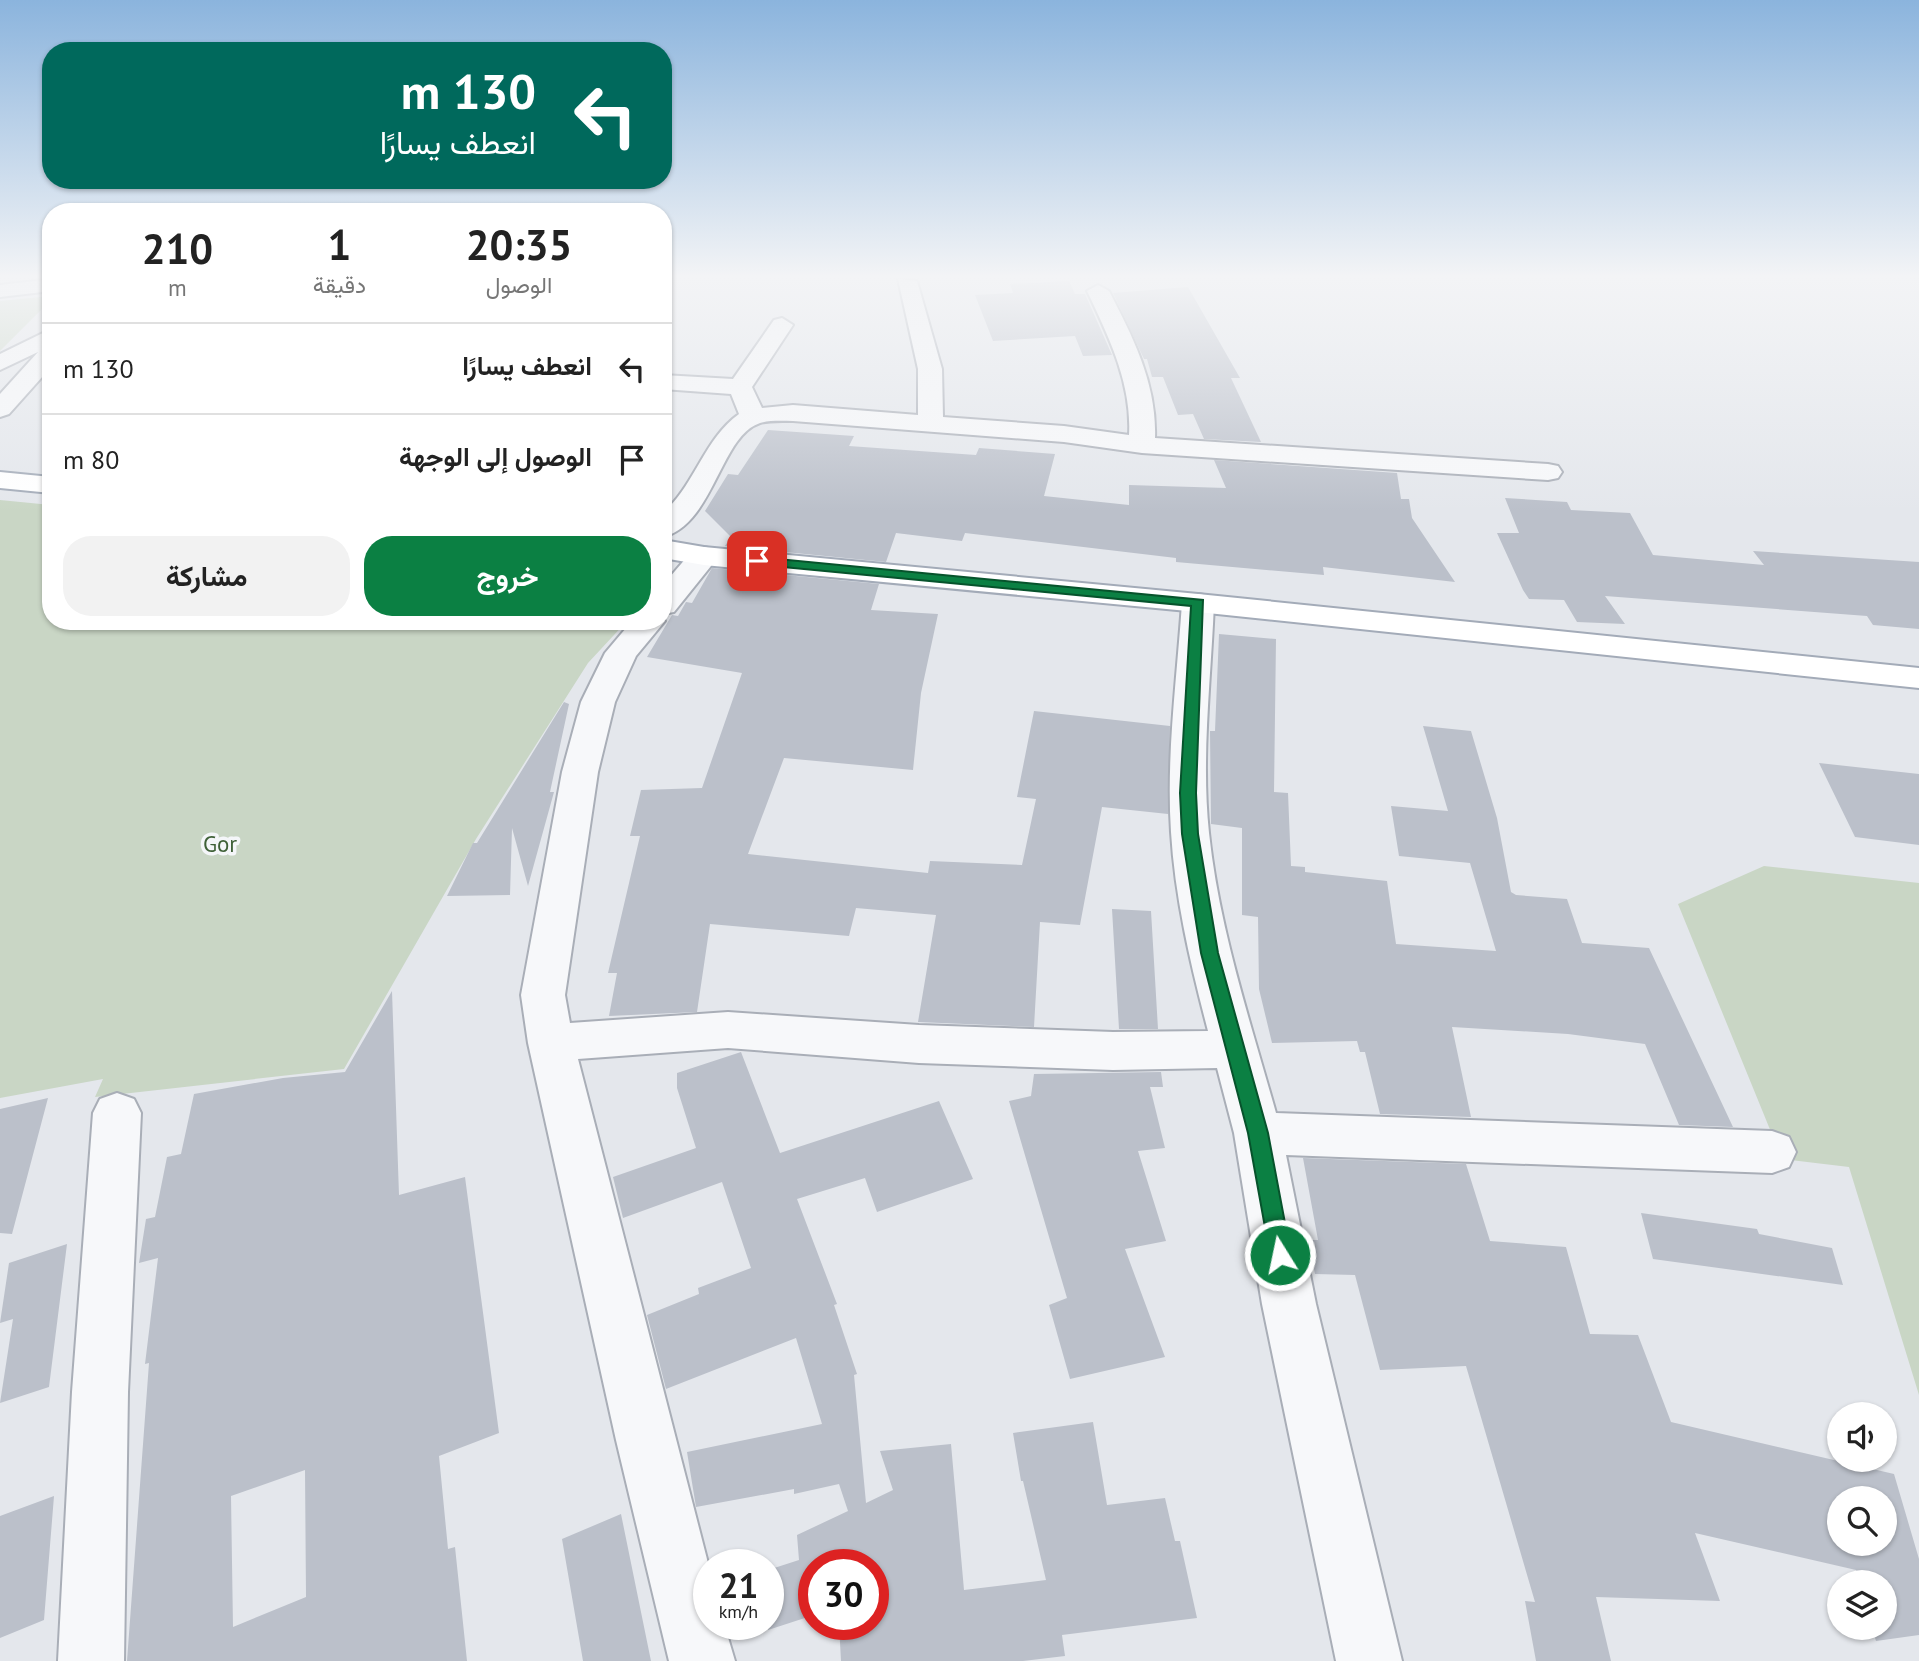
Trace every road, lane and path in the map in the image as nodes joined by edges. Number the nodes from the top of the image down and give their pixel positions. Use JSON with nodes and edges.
{"nodes":[{"id":1,"x":761,"y":357,"type":"edge"},
{"id":2,"x":929,"y":357,"type":"edge"},
{"id":3,"x":1128,"y":357,"type":"edge"},
{"id":4,"x":42,"y":364,"type":"edge"},
{"id":5,"x":672,"y":383,"type":"edge"},
{"id":6,"x":740,"y":387,"type":"junction"},
{"id":7,"x":0,"y":409,"type":"edge"},
{"id":8,"x":753,"y":416,"type":"junction"},
{"id":9,"x":930,"y":424,"type":"junction"},
{"id":10,"x":1142,"y":445,"type":"junction"},
{"id":11,"x":1548,"y":472,"type":"dead end"},
{"id":12,"x":0,"y":480,"type":"edge"},
{"id":13,"x":42,"y":484,"type":"edge"},
{"id":14,"x":672,"y":520,"type":"edge"},
{"id":15,"x":672,"y":551,"type":"edge"},
{"id":16,"x":704,"y":556,"type":"junction"},
{"id":17,"x":672,"y":594,"type":"edge"},
{"id":18,"x":1198,"y":603,"type":"junction"},
{"id":19,"x":641,"y":630,"type":"edge"},
{"id":20,"x":1919,"y":678,"type":"edge"},
{"id":21,"x":551,"y":1042,"type":"junction"},
{"id":22,"x":1235,"y":1049,"type":"junction"},
{"id":23,"x":117,"y":1113,"type":"dead end"},
{"id":24,"x":1258,"y":1133,"type":"junction"},
{"id":25,"x":1772,"y":1152,"type":"dead end"},
{"id":26,"x":91,"y":1661,"type":"edge"},
{"id":27,"x":702,"y":1661,"type":"edge"},
{"id":28,"x":1368,"y":1661,"type":"edge"}],
"edges":[{"from":1,"to":6,"type":"street"},
{"from":2,"to":9,"type":"street"},
{"from":3,"to":10,"type":"street"},
{"from":4,"to":7,"type":"street"},
{"from":5,"to":6,"type":"street"},
{"from":6,"to":8,"type":"street"},
{"from":8,"to":9,"type":"street"},
{"from":8,"to":14,"type":"street"},
{"from":9,"to":10,"type":"street"},
{"from":10,"to":11,"type":"street"},
{"from":12,"to":13,"type":"main road"},
{"from":15,"to":16,"type":"main road"},
{"from":16,"to":17,"type":"street"},
{"from":16,"to":18,"type":"main road"},
{"from":18,"to":20,"type":"main road"},
{"from":18,"to":22,"type":"street"},
{"from":19,"to":21,"type":"street"},
{"from":21,"to":22,"type":"street"},
{"from":21,"to":27,"type":"street"},
{"from":22,"to":24,"type":"street"},
{"from":23,"to":26,"type":"street"},
{"from":24,"to":25,"type":"street"},
{"from":24,"to":28,"type":"street"}]}
